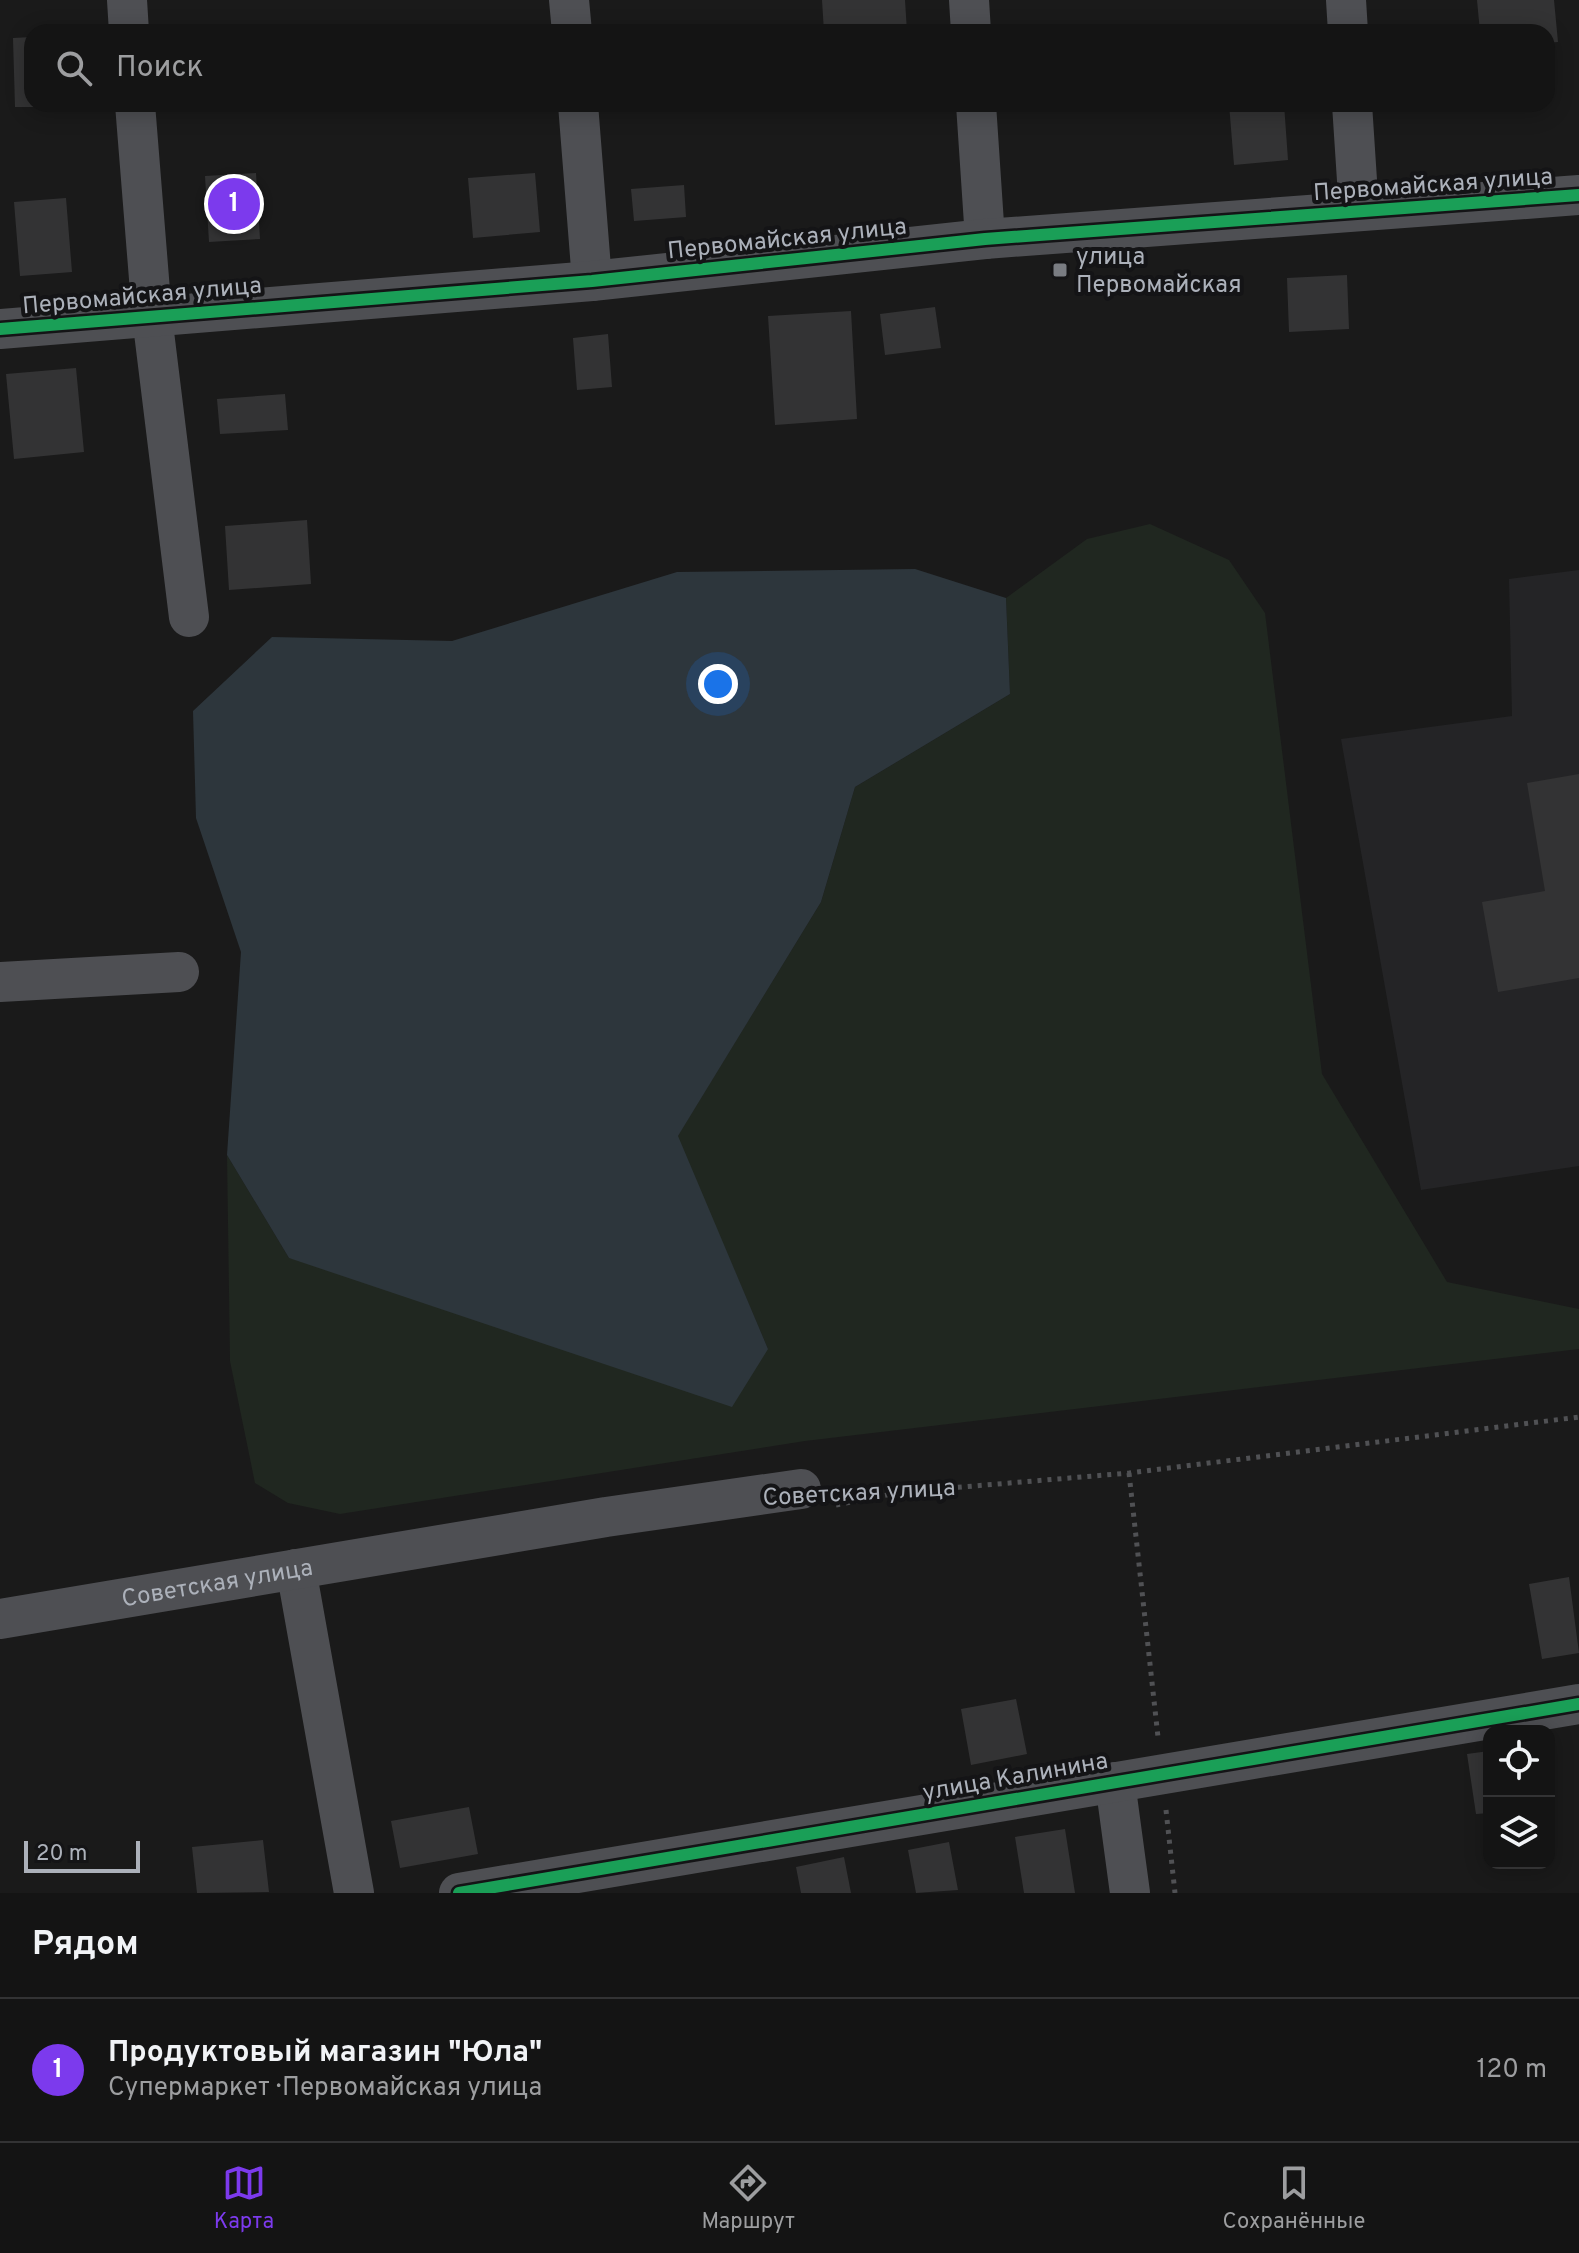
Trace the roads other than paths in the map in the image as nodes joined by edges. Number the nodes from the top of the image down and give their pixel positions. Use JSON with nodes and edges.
{"nodes":[{"id":1,"x":127,"y":0,"type":"edge"},
{"id":2,"x":569,"y":0,"type":"edge"},
{"id":3,"x":969,"y":0,"type":"edge"},
{"id":4,"x":1346,"y":0,"type":"edge"},
{"id":5,"x":128,"y":24,"type":"edge"},
{"id":6,"x":571,"y":24,"type":"edge"},
{"id":7,"x":970,"y":24,"type":"edge"},
{"id":8,"x":1348,"y":24,"type":"edge"},
{"id":9,"x":136,"y":112,"type":"edge"},
{"id":10,"x":579,"y":112,"type":"edge"},
{"id":11,"x":977,"y":112,"type":"edge"},
{"id":12,"x":1353,"y":112,"type":"edge"},
{"id":13,"x":1579,"y":195,"type":"edge"},
{"id":14,"x":1359,"y":211,"type":"junction"},
{"id":15,"x":985,"y":239,"type":"junction"},
{"id":16,"x":592,"y":281,"type":"junction"},
{"id":17,"x":152,"y":316,"type":"junction"},
{"id":18,"x":0,"y":329,"type":"edge"},
{"id":19,"x":189,"y":617,"type":"dead end"},
{"id":20,"x":179,"y":972,"type":"dead end"},
{"id":21,"x":0,"y":982,"type":"edge"},
{"id":22,"x":801,"y":1489,"type":"road end"},
{"id":23,"x":296,"y":1569,"type":"junction"},
{"id":24,"x":0,"y":1619,"type":"edge"},
{"id":25,"x":1579,"y":1704,"type":"edge"},
{"id":26,"x":1115,"y":1782,"type":"junction"},
{"id":27,"x":354,"y":1893,"type":"edge"},
{"id":28,"x":459,"y":1893,"type":"edge"},
{"id":29,"x":1130,"y":1893,"type":"edge"}],
"edges":[{"from":1,"to":5,"type":"street"},
{"from":2,"to":6,"type":"street"},
{"from":3,"to":7,"type":"street"},
{"from":4,"to":8,"type":"street"},
{"from":9,"to":17,"type":"street"},
{"from":10,"to":16,"type":"street"},
{"from":11,"to":15,"type":"street"},
{"from":12,"to":14,"type":"street"},
{"from":13,"to":14,"type":"street","name":"Первомайская улица"},
{"from":14,"to":15,"type":"street","name":"Первомайская улица"},
{"from":15,"to":16,"type":"street","name":"Первомайская улица"},
{"from":16,"to":17,"type":"street","name":"Первомайская улица"},
{"from":17,"to":18,"type":"street","name":"Первомайская улица"},
{"from":17,"to":19,"type":"street"},
{"from":20,"to":21,"type":"street"},
{"from":22,"to":23,"type":"street","name":"Советская улица"},
{"from":23,"to":24,"type":"street","name":"Советская улица"},
{"from":23,"to":27,"type":"street"},
{"from":25,"to":26,"type":"street","name":"улица Калинина"},
{"from":26,"to":28,"type":"street","name":"улица Калинина"},
{"from":26,"to":29,"type":"street"}]}
